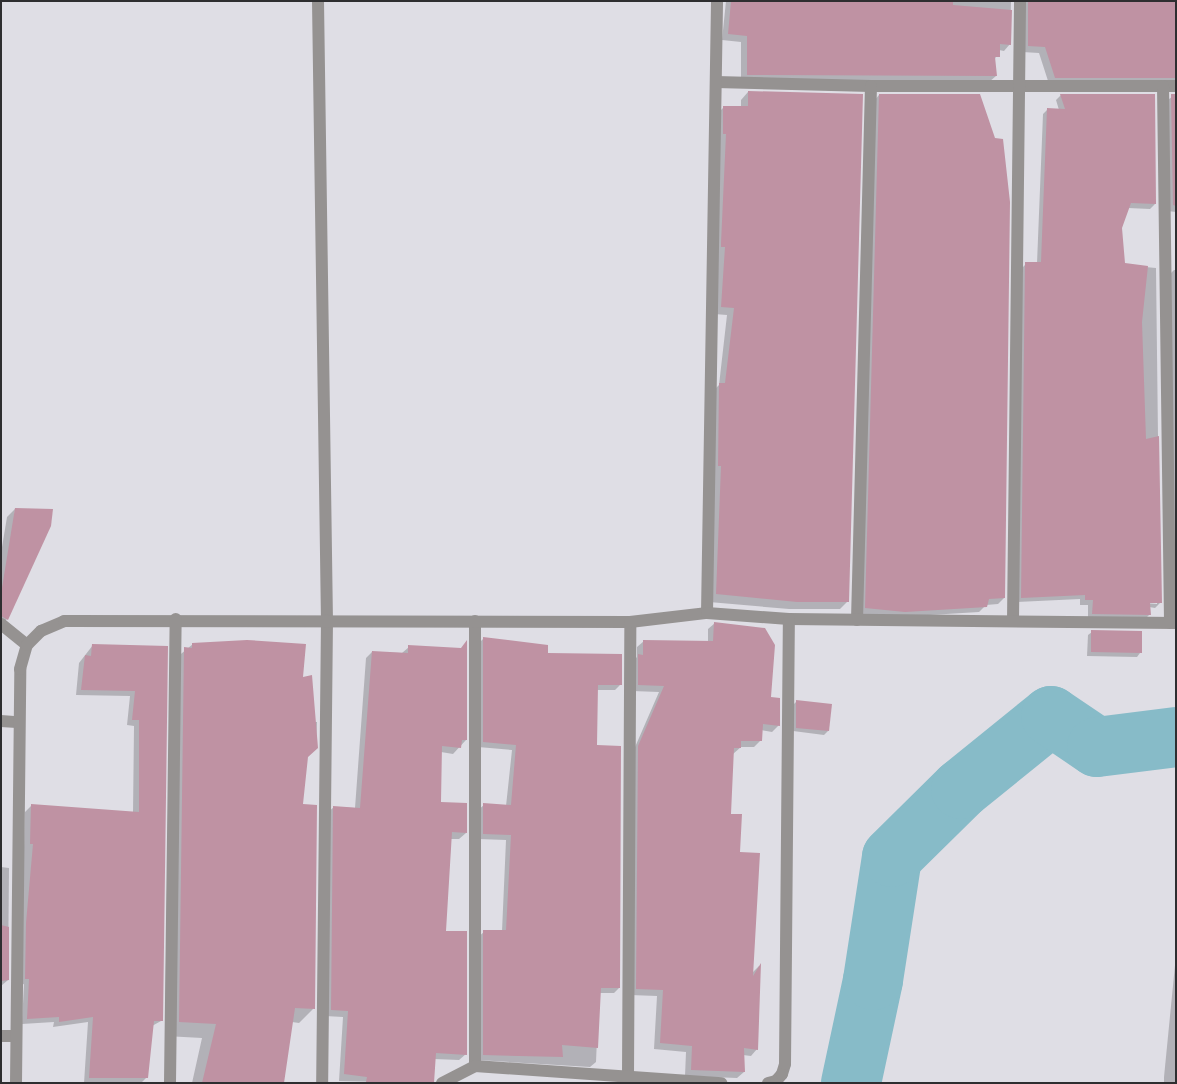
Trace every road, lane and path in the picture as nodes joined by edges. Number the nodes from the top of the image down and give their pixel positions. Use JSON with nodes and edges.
{"nodes":[{"id":1,"x":318,"y":1,"type":"edge"},
{"id":2,"x":717,"y":1,"type":"edge"},
{"id":3,"x":1020,"y":1,"type":"edge"},
{"id":4,"x":716,"y":82,"type":"junction"},
{"id":5,"x":871,"y":86,"type":"junction"},
{"id":6,"x":1019,"y":86,"type":"junction"},
{"id":7,"x":1169,"y":86,"type":"edge"},
{"id":8,"x":707,"y":612,"type":"junction"},
{"id":9,"x":176,"y":619,"type":"junction"},
{"id":10,"x":789,"y":619,"type":"junction"},
{"id":11,"x":327,"y":620,"type":"junction"},
{"id":12,"x":857,"y":620,"type":"junction"},
{"id":13,"x":475,"y":621,"type":"junction"},
{"id":14,"x":1013,"y":621,"type":"junction"},
{"id":15,"x":630,"y":622,"type":"junction"},
{"id":16,"x":1173,"y":623,"type":"edge"},
{"id":17,"x":1,"y":624,"type":"edge"},
{"id":18,"x":27,"y":645,"type":"junction"},
{"id":19,"x":1,"y":721,"type":"edge"},
{"id":20,"x":17,"y":722,"type":"junction"},
{"id":21,"x":1,"y":1036,"type":"edge"},
{"id":22,"x":16,"y":1036,"type":"junction"},
{"id":23,"x":475,"y":1066,"type":"junction"},
{"id":24,"x":628,"y":1075,"type":"junction"},
{"id":25,"x":16,"y":1083,"type":"edge"},
{"id":26,"x":170,"y":1083,"type":"edge"},
{"id":27,"x":322,"y":1083,"type":"edge"},
{"id":28,"x":442,"y":1083,"type":"edge"},
{"id":29,"x":721,"y":1083,"type":"edge"},
{"id":30,"x":768,"y":1083,"type":"edge"}],
"edges":[{"from":1,"to":11,"type":"street"},
{"from":2,"to":4,"type":"street"},
{"from":3,"to":6,"type":"street"},
{"from":4,"to":5,"type":"street"},
{"from":4,"to":8,"type":"street"},
{"from":5,"to":6,"type":"street"},
{"from":5,"to":12,"type":"street"},
{"from":6,"to":7,"type":"street"},
{"from":6,"to":14,"type":"street"},
{"from":7,"to":16,"type":"street"},
{"from":8,"to":10,"type":"street"},
{"from":8,"to":15,"type":"street"},
{"from":9,"to":11,"type":"street"},
{"from":9,"to":18,"type":"street"},
{"from":9,"to":26,"type":"street"},
{"from":10,"to":12,"type":"street"},
{"from":10,"to":30,"type":"street"},
{"from":11,"to":13,"type":"street"},
{"from":11,"to":27,"type":"street"},
{"from":12,"to":14,"type":"street"},
{"from":13,"to":15,"type":"street"},
{"from":13,"to":23,"type":"street"},
{"from":14,"to":16,"type":"street"},
{"from":15,"to":24,"type":"street"},
{"from":17,"to":18,"type":"street"},
{"from":18,"to":20,"type":"street"},
{"from":19,"to":20,"type":"street"},
{"from":20,"to":22,"type":"street"},
{"from":21,"to":22,"type":"street"},
{"from":22,"to":25,"type":"street"},
{"from":23,"to":24,"type":"street"},
{"from":23,"to":28,"type":"street"},
{"from":24,"to":29,"type":"street"}]}
